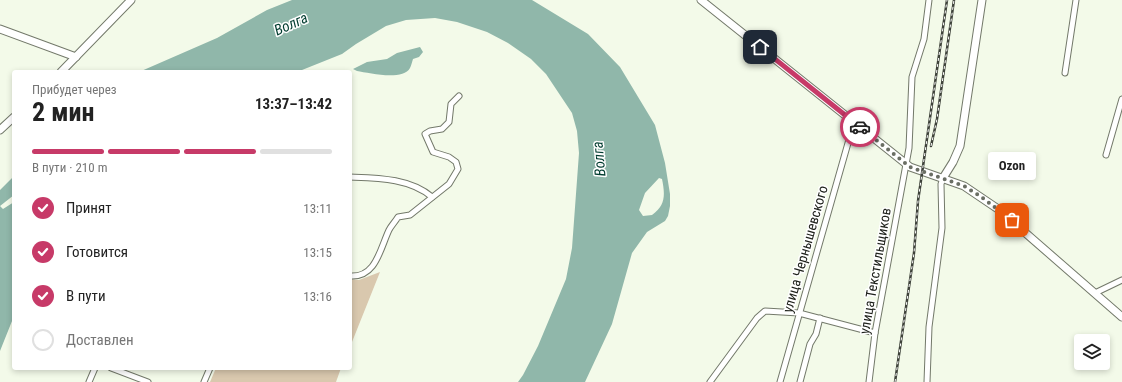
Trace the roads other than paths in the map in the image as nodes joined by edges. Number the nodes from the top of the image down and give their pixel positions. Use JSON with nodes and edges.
{"nodes":[{"id":1,"x":131,"y":0,"type":"edge"},
{"id":2,"x":701,"y":0,"type":"edge"},
{"id":3,"x":929,"y":0,"type":"edge"},
{"id":4,"x":982,"y":0,"type":"edge"},
{"id":5,"x":1076,"y":0,"type":"edge"},
{"id":6,"x":0,"y":29,"type":"edge"},
{"id":7,"x":76,"y":57,"type":"junction"},
{"id":8,"x":63,"y":70,"type":"edge"},
{"id":9,"x":1065,"y":73,"type":"dead end"},
{"id":10,"x":459,"y":96,"type":"dead end"},
{"id":11,"x":1122,"y":99,"type":"edge"},
{"id":12,"x":12,"y":119,"type":"edge"},
{"id":13,"x":854,"y":122,"type":"junction"},
{"id":14,"x":0,"y":130,"type":"edge"},
{"id":15,"x":1106,"y":156,"type":"dead end"},
{"id":16,"x":906,"y":164,"type":"junction"},
{"id":17,"x":352,"y":177,"type":"edge"},
{"id":18,"x":942,"y":178,"type":"junction"},
{"id":19,"x":432,"y":198,"type":"junction"},
{"id":20,"x":352,"y":276,"type":"edge"},
{"id":21,"x":1122,"y":281,"type":"edge"},
{"id":22,"x":1095,"y":292,"type":"junction"},
{"id":23,"x":799,"y":313,"type":"junction"},
{"id":24,"x":1121,"y":316,"type":"edge"},
{"id":25,"x":820,"y":318,"type":"junction"},
{"id":26,"x":875,"y":333,"type":"junction"},
{"id":27,"x":94,"y":370,"type":"edge"},
{"id":28,"x":116,"y":370,"type":"edge"},
{"id":29,"x":209,"y":370,"type":"edge"},
{"id":30,"x":89,"y":382,"type":"edge"},
{"id":31,"x":148,"y":382,"type":"edge"},
{"id":32,"x":204,"y":382,"type":"edge"},
{"id":33,"x":710,"y":382,"type":"edge"},
{"id":34,"x":780,"y":382,"type":"edge"},
{"id":35,"x":800,"y":382,"type":"edge"},
{"id":36,"x":868,"y":382,"type":"edge"},
{"id":37,"x":927,"y":382,"type":"edge"}],
"edges":[{"from":1,"to":7,"type":"main road"},
{"from":2,"to":13,"type":"main road"},
{"from":3,"to":16,"type":"street","name":"улица Текстильщиков"},
{"from":4,"to":18,"type":"main road"},
{"from":5,"to":9,"type":"street"},
{"from":6,"to":7,"type":"main road"},
{"from":7,"to":8,"type":"main road"},
{"from":10,"to":19,"type":"street"},
{"from":11,"to":15,"type":"street"},
{"from":12,"to":14,"type":"main road"},
{"from":13,"to":16,"type":"main road"},
{"from":13,"to":23,"type":"street","name":"улица Чернышевского"},
{"from":16,"to":18,"type":"main road"},
{"from":16,"to":26,"type":"street","name":"улица Текстильщиков"},
{"from":17,"to":19,"type":"street"},
{"from":18,"to":22,"type":"main road"},
{"from":18,"to":37,"type":"street"},
{"from":19,"to":20,"type":"street"},
{"from":21,"to":22,"type":"street"},
{"from":22,"to":24,"type":"main road"},
{"from":23,"to":25,"type":"street"},
{"from":23,"to":33,"type":"street"},
{"from":23,"to":34,"type":"street","name":"улица Чернышевского"},
{"from":25,"to":26,"type":"street"},
{"from":25,"to":35,"type":"street"},
{"from":26,"to":36,"type":"street","name":"улица Текстильщиков"},
{"from":27,"to":30,"type":"street"},
{"from":28,"to":31,"type":"street"},
{"from":29,"to":32,"type":"street"}]}
